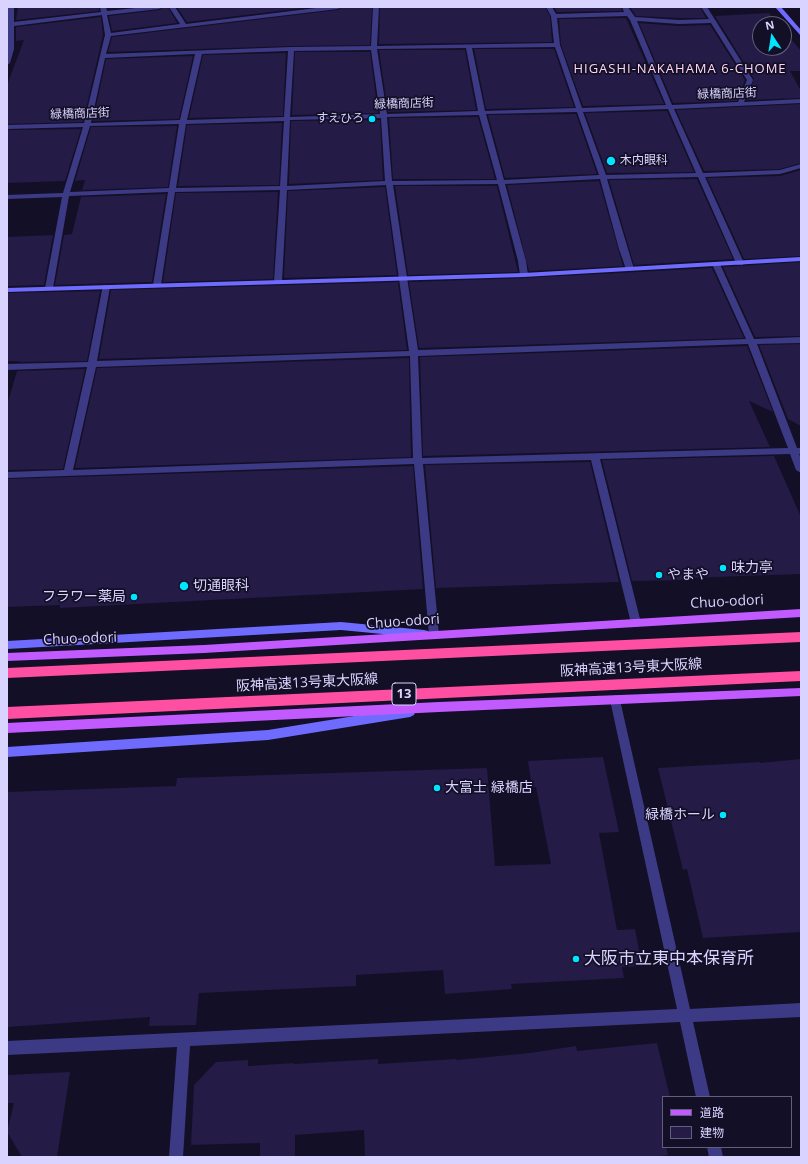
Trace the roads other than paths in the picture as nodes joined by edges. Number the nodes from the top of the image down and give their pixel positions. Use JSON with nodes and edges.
{"nodes":[{"id":1,"x":11,"y":7,"type":"edge"},
{"id":2,"x":159,"y":7,"type":"edge"},
{"id":3,"x":172,"y":7,"type":"edge"},
{"id":4,"x":338,"y":7,"type":"edge"},
{"id":5,"x":376,"y":7,"type":"edge"},
{"id":6,"x":549,"y":7,"type":"edge"},
{"id":7,"x":704,"y":7,"type":"edge"},
{"id":8,"x":778,"y":7,"type":"edge"},
{"id":9,"x":104,"y":10,"type":"edge"},
{"id":10,"x":627,"y":10,"type":"edge"},
{"id":11,"x":554,"y":16,"type":"junction"},
{"id":12,"x":633,"y":19,"type":"junction"},
{"id":13,"x":712,"y":21,"type":"junction"},
{"id":14,"x":9,"y":24,"type":"edge"},
{"id":15,"x":184,"y":26,"type":"junction"},
{"id":16,"x":801,"y":34,"type":"edge"},
{"id":17,"x":108,"y":36,"type":"junction"},
{"id":18,"x":557,"y":45,"type":"junction"},
{"id":19,"x":469,"y":47,"type":"junction"},
{"id":20,"x":374,"y":48,"type":"junction"},
{"id":21,"x":291,"y":49,"type":"junction"},
{"id":22,"x":199,"y":52,"type":"junction"},
{"id":23,"x":102,"y":56,"type":"junction"},
{"id":24,"x":7,"y":63,"type":"edge"},
{"id":25,"x":801,"y":101,"type":"edge"},
{"id":26,"x":740,"y":104,"type":"junction"},
{"id":27,"x":670,"y":107,"type":"junction"},
{"id":28,"x":581,"y":110,"type":"junction"},
{"id":29,"x":482,"y":113,"type":"junction"},
{"id":30,"x":384,"y":116,"type":"junction"},
{"id":31,"x":287,"y":118,"type":"junction"},
{"id":32,"x":183,"y":122,"type":"junction"},
{"id":33,"x":87,"y":125,"type":"junction"},
{"id":34,"x":7,"y":127,"type":"edge"},
{"id":35,"x":801,"y":166,"type":"edge"},
{"id":36,"x":700,"y":175,"type":"junction"},
{"id":37,"x":603,"y":177,"type":"junction"},
{"id":38,"x":500,"y":182,"type":"junction"},
{"id":39,"x":389,"y":183,"type":"junction"},
{"id":40,"x":283,"y":188,"type":"junction"},
{"id":41,"x":173,"y":190,"type":"junction"},
{"id":42,"x":66,"y":194,"type":"junction"},
{"id":43,"x":7,"y":197,"type":"edge"},
{"id":44,"x":801,"y":259,"type":"edge"},
{"id":45,"x":740,"y":263,"type":"junction"},
{"id":46,"x":716,"y":264,"type":"junction"},
{"id":47,"x":630,"y":269,"type":"junction"},
{"id":48,"x":524,"y":275,"type":"junction"},
{"id":49,"x":403,"y":279,"type":"junction"},
{"id":50,"x":278,"y":281,"type":"junction"},
{"id":51,"x":157,"y":285,"type":"junction"},
{"id":52,"x":106,"y":287,"type":"junction"},
{"id":53,"x":49,"y":288,"type":"junction"},
{"id":54,"x":7,"y":290,"type":"edge"},
{"id":55,"x":801,"y":340,"type":"edge"},
{"id":56,"x":752,"y":343,"type":"junction"},
{"id":57,"x":414,"y":354,"type":"junction"},
{"id":58,"x":92,"y":364,"type":"junction"},
{"id":59,"x":7,"y":367,"type":"edge"},
{"id":60,"x":797,"y":452,"type":"edge"},
{"id":61,"x":594,"y":457,"type":"junction"},
{"id":62,"x":418,"y":461,"type":"junction"},
{"id":63,"x":801,"y":470,"type":"edge"},
{"id":64,"x":68,"y":473,"type":"junction"},
{"id":65,"x":7,"y":475,"type":"edge"},
{"id":66,"x":801,"y":613,"type":"edge"},
{"id":67,"x":636,"y":622,"type":"junction"},
{"id":68,"x":434,"y":635,"type":"junction"},
{"id":69,"x":801,"y":637,"type":"edge"},
{"id":70,"x":7,"y":645,"type":"edge"},
{"id":71,"x":7,"y":657,"type":"edge"},
{"id":72,"x":7,"y":673,"type":"edge"},
{"id":73,"x":801,"y":676,"type":"edge"},
{"id":74,"x":801,"y":692,"type":"edge"},
{"id":75,"x":615,"y":700,"type":"junction"},
{"id":76,"x":439,"y":707,"type":"junction"},
{"id":77,"x":7,"y":713,"type":"edge"},
{"id":78,"x":7,"y":728,"type":"edge"},
{"id":79,"x":7,"y":752,"type":"edge"},
{"id":80,"x":801,"y":1010,"type":"edge"},
{"id":81,"x":685,"y":1016,"type":"junction"},
{"id":82,"x":184,"y":1039,"type":"junction"},
{"id":83,"x":7,"y":1048,"type":"edge"},
{"id":84,"x":703,"y":1096,"type":"edge"},
{"id":85,"x":176,"y":1157,"type":"edge"}],
"edges":[{"from":1,"to":14,"type":"street"},
{"from":2,"to":9,"type":"street"},
{"from":3,"to":15,"type":"street"},
{"from":4,"to":15,"type":"street"},
{"from":5,"to":20,"type":"street"},
{"from":6,"to":11,"type":"street"},
{"from":7,"to":13,"type":"street"},
{"from":8,"to":16,"type":"street"},
{"from":9,"to":14,"type":"street"},
{"from":9,"to":17,"type":"street"},
{"from":10,"to":11,"type":"street"},
{"from":10,"to":12,"type":"street"},
{"from":11,"to":18,"type":"street"},
{"from":12,"to":13,"type":"street"},
{"from":12,"to":27,"type":"street"},
{"from":13,"to":26,"type":"street"},
{"from":14,"to":24,"type":"street"},
{"from":15,"to":17,"type":"street"},
{"from":17,"to":23,"type":"street"},
{"from":18,"to":19,"type":"street"},
{"from":18,"to":28,"type":"street"},
{"from":19,"to":20,"type":"street"},
{"from":19,"to":29,"type":"street"},
{"from":20,"to":21,"type":"street"},
{"from":20,"to":30,"type":"street"},
{"from":21,"to":22,"type":"street"},
{"from":21,"to":31,"type":"street"},
{"from":22,"to":23,"type":"street"},
{"from":22,"to":32,"type":"street"},
{"from":23,"to":33,"type":"street"},
{"from":25,"to":26,"type":"street","name":"緑橋商店街"},
{"from":26,"to":27,"type":"street","name":"緑橋商店街"},
{"from":27,"to":28,"type":"street","name":"緑橋商店街"},
{"from":27,"to":36,"type":"street"},
{"from":28,"to":29,"type":"street","name":"緑橋商店街"},
{"from":28,"to":37,"type":"street"},
{"from":29,"to":30,"type":"street","name":"緑橋商店街"},
{"from":29,"to":38,"type":"street"},
{"from":30,"to":31,"type":"street","name":"緑橋商店街"},
{"from":30,"to":39,"type":"street"},
{"from":31,"to":32,"type":"street","name":"緑橋商店街"},
{"from":31,"to":40,"type":"street"},
{"from":32,"to":33,"type":"street","name":"緑橋商店街"},
{"from":32,"to":41,"type":"street"},
{"from":33,"to":34,"type":"street","name":"緑橋商店街"},
{"from":33,"to":42,"type":"street"},
{"from":35,"to":36,"type":"street"},
{"from":36,"to":37,"type":"street"},
{"from":36,"to":45,"type":"street"},
{"from":37,"to":38,"type":"street"},
{"from":37,"to":47,"type":"street"},
{"from":38,"to":39,"type":"street"},
{"from":38,"to":48,"type":"street"},
{"from":39,"to":40,"type":"street"},
{"from":39,"to":49,"type":"street"},
{"from":40,"to":41,"type":"street"},
{"from":40,"to":50,"type":"street"},
{"from":41,"to":42,"type":"street"},
{"from":41,"to":51,"type":"street"},
{"from":42,"to":43,"type":"street"},
{"from":42,"to":53,"type":"street"},
{"from":44,"to":45,"type":"street"},
{"from":45,"to":46,"type":"street"},
{"from":46,"to":47,"type":"street"},
{"from":46,"to":56,"type":"street"},
{"from":47,"to":48,"type":"street"},
{"from":48,"to":49,"type":"street"},
{"from":49,"to":50,"type":"street"},
{"from":49,"to":57,"type":"street"},
{"from":50,"to":51,"type":"street"},
{"from":51,"to":52,"type":"street"},
{"from":52,"to":53,"type":"street"},
{"from":52,"to":58,"type":"street"},
{"from":53,"to":54,"type":"street"},
{"from":55,"to":56,"type":"street"},
{"from":56,"to":57,"type":"street"},
{"from":56,"to":60,"type":"street"},
{"from":57,"to":58,"type":"street"},
{"from":57,"to":62,"type":"street"},
{"from":58,"to":59,"type":"street"},
{"from":58,"to":64,"type":"street"},
{"from":60,"to":61,"type":"street"},
{"from":60,"to":63,"type":"street"},
{"from":61,"to":62,"type":"street"},
{"from":61,"to":67,"type":"street"},
{"from":62,"to":64,"type":"street"},
{"from":62,"to":68,"type":"street"},
{"from":64,"to":65,"type":"street"},
{"from":66,"to":67,"type":"main road","name":"Chuo-odori"},
{"from":67,"to":68,"type":"main road","name":"Chuo-odori"},
{"from":68,"to":70,"type":"street"},
{"from":68,"to":71,"type":"main road","name":"Chuo-odori"},
{"from":69,"to":72,"type":"highway","name":"阪神高速13号東大阪線"},
{"from":73,"to":77,"type":"highway","name":"阪神高速13号東大阪線","number":"13"},
{"from":74,"to":75,"type":"main road"},
{"from":75,"to":76,"type":"main road"},
{"from":75,"to":81,"type":"street"},
{"from":76,"to":78,"type":"main road"},
{"from":76,"to":79,"type":"street"},
{"from":80,"to":81,"type":"street"},
{"from":81,"to":82,"type":"street"},
{"from":81,"to":84,"type":"street"},
{"from":82,"to":83,"type":"street"},
{"from":82,"to":85,"type":"street"}]}
